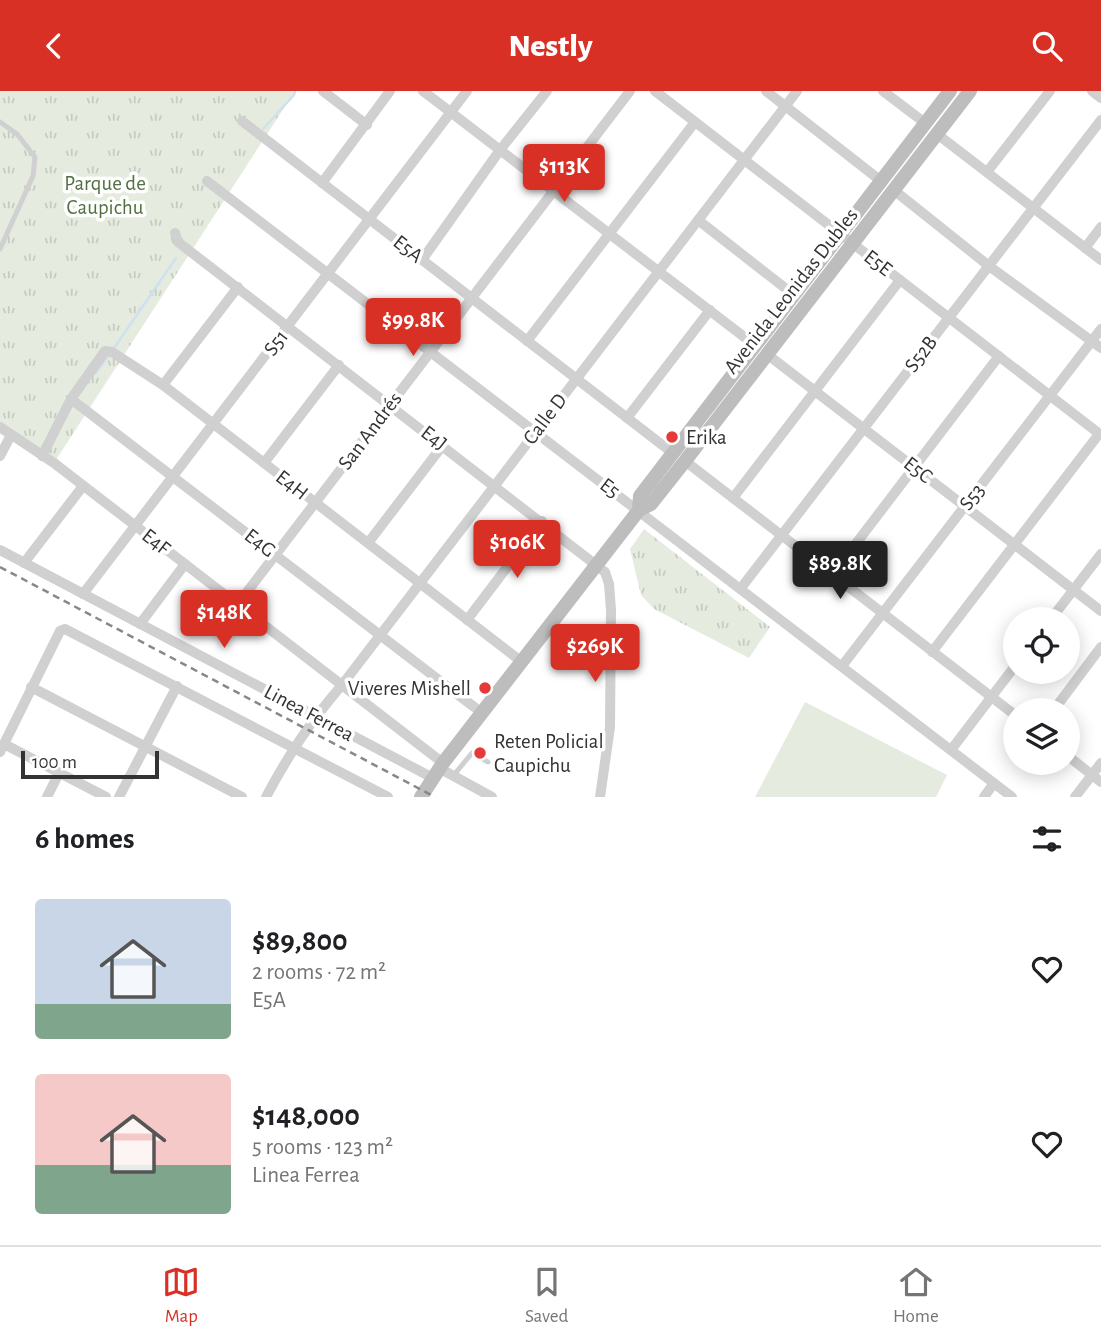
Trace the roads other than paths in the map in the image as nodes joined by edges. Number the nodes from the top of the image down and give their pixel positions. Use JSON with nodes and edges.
{"nodes":[{"id":1,"x":323,"y":91,"type":"edge"},
{"id":2,"x":390,"y":91,"type":"edge"},
{"id":3,"x":424,"y":91,"type":"edge"},
{"id":4,"x":467,"y":91,"type":"edge"},
{"id":5,"x":547,"y":91,"type":"edge"},
{"id":6,"x":631,"y":91,"type":"edge"},
{"id":7,"x":655,"y":91,"type":"edge"},
{"id":8,"x":766,"y":91,"type":"edge"},
{"id":9,"x":797,"y":91,"type":"edge"},
{"id":10,"x":883,"y":91,"type":"edge"},
{"id":11,"x":950,"y":91,"type":"edge"},
{"id":12,"x":970,"y":91,"type":"edge"},
{"id":13,"x":1050,"y":91,"type":"edge"},
{"id":14,"x":1092,"y":91,"type":"edge"},
{"id":15,"x":1101,"y":98,"type":"edge"},
{"id":16,"x":785,"y":106,"type":"junction"},
{"id":17,"x":451,"y":112,"type":"junction"},
{"id":18,"x":1101,"y":120,"type":"edge"},
{"id":19,"x":242,"y":121,"type":"dead end"},
{"id":20,"x":0,"y":122,"type":"edge"},
{"id":21,"x":695,"y":122,"type":"junction"},
{"id":22,"x":925,"y":124,"type":"junction"},
{"id":23,"x":366,"y":125,"type":"junction"},
{"id":24,"x":937,"y":134,"type":"junction"},
{"id":25,"x":500,"y":150,"type":"junction"},
{"id":26,"x":744,"y":160,"type":"junction"},
{"id":27,"x":988,"y":172,"type":"junction"},
{"id":28,"x":207,"y":181,"type":"dead end"},
{"id":29,"x":881,"y":181,"type":"junction"},
{"id":30,"x":322,"y":183,"type":"junction"},
{"id":31,"x":554,"y":191,"type":"junction"},
{"id":32,"x":895,"y":191,"type":"junction"},
{"id":33,"x":1033,"y":208,"type":"junction"},
{"id":34,"x":370,"y":220,"type":"junction"},
{"id":35,"x":698,"y":220,"type":"junction"},
{"id":36,"x":1101,"y":227,"type":"edge"},
{"id":37,"x":174,"y":233,"type":"dead end"},
{"id":38,"x":610,"y":233,"type":"junction"},
{"id":39,"x":840,"y":234,"type":"junction"},
{"id":40,"x":853,"y":243,"type":"junction"},
{"id":41,"x":1085,"y":248,"type":"junction"},
{"id":42,"x":0,"y":249,"type":"edge"},
{"id":43,"x":422,"y":260,"type":"junction"},
{"id":44,"x":1101,"y":260,"type":"edge"},
{"id":45,"x":989,"y":266,"type":"junction"},
{"id":46,"x":659,"y":271,"type":"junction"},
{"id":47,"x":330,"y":273,"type":"junction"},
{"id":48,"x":900,"y":280,"type":"junction"},
{"id":49,"x":238,"y":288,"type":"junction"},
{"id":50,"x":794,"y":295,"type":"junction"},
{"id":51,"x":472,"y":298,"type":"junction"},
{"id":52,"x":710,"y":310,"type":"junction"},
{"id":53,"x":949,"y":317,"type":"junction"},
{"id":54,"x":289,"y":326,"type":"junction"},
{"id":55,"x":1101,"y":328,"type":"edge"},
{"id":56,"x":527,"y":341,"type":"junction"},
{"id":57,"x":1096,"y":344,"type":"edge"},
{"id":58,"x":762,"y":350,"type":"junction"},
{"id":59,"x":431,"y":351,"type":"junction"},
{"id":60,"x":999,"y":356,"type":"junction"},
{"id":61,"x":339,"y":365,"type":"junction"},
{"id":62,"x":576,"y":379,"type":"junction"},
{"id":63,"x":163,"y":385,"type":"junction"},
{"id":64,"x":815,"y":390,"type":"junction"},
{"id":65,"x":1050,"y":395,"type":"junction"},
{"id":66,"x":71,"y":399,"type":"junction"},
{"id":67,"x":390,"y":405,"type":"junction"},
{"id":68,"x":627,"y":418,"type":"junction"},
{"id":69,"x":214,"y":425,"type":"junction"},
{"id":70,"x":0,"y":427,"type":"edge"},
{"id":71,"x":864,"y":428,"type":"junction"},
{"id":72,"x":536,"y":432,"type":"junction"},
{"id":73,"x":1100,"y":434,"type":"edge"},
{"id":74,"x":11,"y":435,"type":"junction"},
{"id":75,"x":443,"y":445,"type":"junction"},
{"id":76,"x":0,"y":456,"type":"edge"},
{"id":77,"x":42,"y":456,"type":"junction"},
{"id":78,"x":679,"y":458,"type":"junction"},
{"id":79,"x":264,"y":463,"type":"junction"},
{"id":80,"x":915,"y":467,"type":"junction"},
{"id":81,"x":174,"y":476,"type":"junction"},
{"id":82,"x":495,"y":485,"type":"junction"},
{"id":83,"x":83,"y":486,"type":"junction"},
{"id":84,"x":733,"y":498,"type":"junction"},
{"id":85,"x":315,"y":503,"type":"junction"},
{"id":86,"x":965,"y":506,"type":"junction"},
{"id":87,"x":639,"y":510,"type":"junction"},
{"id":88,"x":542,"y":521,"type":"junction"},
{"id":89,"x":136,"y":526,"type":"junction"},
{"id":90,"x":782,"y":536,"type":"junction"},
{"id":91,"x":368,"y":544,"type":"junction"},
{"id":92,"x":1015,"y":544,"type":"junction"},
{"id":93,"x":0,"y":550,"type":"edge"},
{"id":94,"x":275,"y":554,"type":"junction"},
{"id":95,"x":1101,"y":554,"type":"edge"},
{"id":96,"x":24,"y":563,"type":"junction"},
{"id":97,"x":185,"y":564,"type":"junction"},
{"id":98,"x":597,"y":564,"type":"junction"},
{"id":99,"x":832,"y":575,"type":"junction"},
{"id":100,"x":420,"y":583,"type":"junction"},
{"id":101,"x":741,"y":588,"type":"junction"},
{"id":102,"x":1073,"y":590,"type":"junction"},
{"id":103,"x":83,"y":594,"type":"junction"},
{"id":104,"x":237,"y":604,"type":"junction"},
{"id":105,"x":1060,"y":607,"type":"edge"},
{"id":106,"x":1101,"y":611,"type":"edge"},
{"id":107,"x":883,"y":613,"type":"junction"},
{"id":108,"x":467,"y":620,"type":"junction"},
{"id":109,"x":139,"y":624,"type":"junction"},
{"id":110,"x":380,"y":635,"type":"junction"},
{"id":111,"x":1101,"y":647,"type":"edge"},
{"id":112,"x":932,"y":652,"type":"junction"},
{"id":113,"x":522,"y":662,"type":"junction"},
{"id":114,"x":842,"y":666,"type":"junction"},
{"id":115,"x":1003,"y":682,"type":"edge"},
{"id":116,"x":342,"y":685,"type":"junction"},
{"id":117,"x":177,"y":686,"type":"junction"},
{"id":118,"x":31,"y":687,"type":"junction"},
{"id":119,"x":991,"y":697,"type":"junction"},
{"id":120,"x":1063,"y":698,"type":"edge"},
{"id":121,"x":1003,"y":706,"type":"edge"},
{"id":122,"x":482,"y":713,"type":"junction"},
{"id":123,"x":315,"y":716,"type":"junction"},
{"id":124,"x":145,"y":746,"type":"junction"},
{"id":125,"x":293,"y":747,"type":"junction"},
{"id":126,"x":2,"y":748,"type":"edge"},
{"id":127,"x":951,"y":750,"type":"junction"},
{"id":128,"x":488,"y":762,"type":"dead end"},
{"id":129,"x":1101,"y":763,"type":"edge"},
{"id":130,"x":1080,"y":765,"type":"edge"},
{"id":131,"x":438,"y":770,"type":"junction"},
{"id":132,"x":59,"y":773,"type":"junction"},
{"id":133,"x":453,"y":776,"type":"junction"},
{"id":134,"x":1096,"y":778,"type":"edge"},
{"id":135,"x":994,"y":783,"type":"junction"},
{"id":136,"x":47,"y":797,"type":"edge"},
{"id":137,"x":106,"y":797,"type":"edge"},
{"id":138,"x":119,"y":797,"type":"edge"},
{"id":139,"x":242,"y":797,"type":"edge"},
{"id":140,"x":267,"y":797,"type":"edge"},
{"id":141,"x":388,"y":797,"type":"edge"},
{"id":142,"x":421,"y":797,"type":"edge"},
{"id":143,"x":492,"y":797,"type":"edge"},
{"id":144,"x":600,"y":797,"type":"edge"},
{"id":145,"x":984,"y":797,"type":"edge"},
{"id":146,"x":1012,"y":797,"type":"edge"},
{"id":147,"x":1075,"y":797,"type":"edge"}],
"edges":[{"from":1,"to":23,"type":"street"},
{"from":2,"to":23,"type":"street"},
{"from":3,"to":17,"type":"street","name":"E5C"},
{"from":4,"to":17,"type":"street","name":"S51"},
{"from":5,"to":25,"type":"street"},
{"from":6,"to":31,"type":"street","name":"San Andrés"},
{"from":7,"to":21,"type":"street","name":"E5E"},
{"from":8,"to":16,"type":"street"},
{"from":9,"to":16,"type":"street","name":"Calle D"},
{"from":10,"to":22,"type":"street"},
{"from":11,"to":22,"type":"main road","name":"Avenida Leonidas Dubles"},
{"from":12,"to":24,"type":"main road","name":"Avenida Leonidas Dubles"},
{"from":13,"to":27,"type":"street"},
{"from":14,"to":15,"type":"street"},
{"from":16,"to":26,"type":"street","name":"Calle D"},
{"from":16,"to":29,"type":"street"},
{"from":17,"to":25,"type":"street","name":"E5C"},
{"from":17,"to":34,"type":"street","name":"S51"},
{"from":18,"to":33,"type":"street","name":"S52B"},
{"from":19,"to":30,"type":"street","name":"E5A"},
{"from":20,"to":42,"type":"lane"},
{"from":21,"to":26,"type":"street","name":"E5E"},
{"from":21,"to":38,"type":"street"},
{"from":22,"to":29,"type":"main road","name":"Avenida Leonidas Dubles"},
{"from":23,"to":30,"type":"street"},
{"from":24,"to":27,"type":"street"},
{"from":24,"to":32,"type":"main road","name":"Avenida Leonidas Dubles"},
{"from":25,"to":31,"type":"street","name":"E5C"},
{"from":25,"to":43,"type":"street"},
{"from":26,"to":35,"type":"street","name":"Calle D"},
{"from":26,"to":39,"type":"street","name":"E5E"},
{"from":27,"to":33,"type":"street"},
{"from":28,"to":47,"type":"street","name":"E5"},
{"from":29,"to":39,"type":"main road","name":"Avenida Leonidas Dubles"},
{"from":30,"to":34,"type":"street","name":"E5A"},
{"from":31,"to":38,"type":"street","name":"E5C"},
{"from":31,"to":51,"type":"street","name":"San Andrés"},
{"from":32,"to":40,"type":"main road","name":"Avenida Leonidas Dubles"},
{"from":32,"to":45,"type":"street"},
{"from":33,"to":41,"type":"street"},
{"from":33,"to":45,"type":"street","name":"S52B"},
{"from":34,"to":43,"type":"street","name":"E5A"},
{"from":34,"to":47,"type":"street","name":"S51"},
{"from":35,"to":46,"type":"street","name":"Calle D"},
{"from":35,"to":50,"type":"street"},
{"from":36,"to":41,"type":"street"},
{"from":37,"to":49,"type":"street","name":"E4J"},
{"from":38,"to":46,"type":"street","name":"E5C"},
{"from":38,"to":56,"type":"street"},
{"from":39,"to":40,"type":"street","name":"E5E"},
{"from":39,"to":50,"type":"main road","name":"Avenida Leonidas Dubles"},
{"from":40,"to":48,"type":"street","name":"E5E"},
{"from":40,"to":58,"type":"main road","name":"Avenida Leonidas Dubles"},
{"from":41,"to":44,"type":"street"},
{"from":43,"to":51,"type":"street","name":"E5A"},
{"from":45,"to":53,"type":"street","name":"S52B"},
{"from":45,"to":57,"type":"street"},
{"from":46,"to":52,"type":"street","name":"E5C"},
{"from":46,"to":62,"type":"street","name":"Calle D"},
{"from":47,"to":54,"type":"street","name":"S51"},
{"from":47,"to":59,"type":"street","name":"E5"},
{"from":48,"to":53,"type":"street","name":"E5E"},
{"from":48,"to":64,"type":"street"},
{"from":49,"to":54,"type":"street","name":"E4J"},
{"from":49,"to":63,"type":"street"},
{"from":50,"to":58,"type":"main road","name":"Avenida Leonidas Dubles"},
{"from":51,"to":56,"type":"street","name":"E5A"},
{"from":51,"to":59,"type":"street","name":"San Andrés"},
{"from":52,"to":58,"type":"street","name":"E5C"},
{"from":52,"to":68,"type":"street"},
{"from":53,"to":60,"type":"street","name":"E5E"},
{"from":53,"to":71,"type":"street","name":"S52B"},
{"from":54,"to":61,"type":"street","name":"E4J"},
{"from":54,"to":69,"type":"street","name":"S51"},
{"from":55,"to":57,"type":"street","name":"S53"},
{"from":56,"to":62,"type":"street","name":"E5A"},
{"from":57,"to":65,"type":"street","name":"S53"},
{"from":58,"to":64,"type":"street","name":"E5C"},
{"from":58,"to":78,"type":"main road","name":"Avenida Leonidas Dubles"},
{"from":59,"to":67,"type":"street","name":"San Andrés"},
{"from":59,"to":72,"type":"street","name":"E5"},
{"from":60,"to":65,"type":"street","name":"E5E"},
{"from":60,"to":80,"type":"street"},
{"from":61,"to":67,"type":"street","name":"E4J"},
{"from":61,"to":79,"type":"street"},
{"from":62,"to":68,"type":"street","name":"E5A"},
{"from":62,"to":72,"type":"street","name":"Calle D"},
{"from":63,"to":66,"type":"street","name":"E4H"},
{"from":63,"to":69,"type":"street","name":"E4H"},
{"from":64,"to":71,"type":"street","name":"E5C"},
{"from":64,"to":84,"type":"street"},
{"from":65,"to":73,"type":"street","name":"E5E"},
{"from":65,"to":86,"type":"street","name":"S53"},
{"from":66,"to":77,"type":"street"},
{"from":66,"to":81,"type":"street","name":"E4G"},
{"from":67,"to":75,"type":"street","name":"E4J"},
{"from":67,"to":85,"type":"street","name":"San Andrés"},
{"from":68,"to":78,"type":"street","name":"E5A"},
{"from":69,"to":79,"type":"street","name":"E4H"},
{"from":69,"to":81,"type":"street","name":"S51"},
{"from":70,"to":74,"type":"street","name":"E4F"},
{"from":71,"to":80,"type":"street","name":"E5C"},
{"from":71,"to":90,"type":"street","name":"S52B"},
{"from":72,"to":82,"type":"street","name":"Calle D"},
{"from":72,"to":87,"type":"street","name":"E5"},
{"from":73,"to":92,"type":"street"},
{"from":74,"to":76,"type":"street"},
{"from":74,"to":77,"type":"street","name":"E4F"},
{"from":75,"to":82,"type":"street","name":"E4J"},
{"from":75,"to":91,"type":"street"},
{"from":77,"to":83,"type":"street","name":"E4F"},
{"from":78,"to":84,"type":"street","name":"E5A"},
{"from":78,"to":87,"type":"main road","name":"Avenida Leonidas Dubles"},
{"from":79,"to":85,"type":"street","name":"E4H"},
{"from":80,"to":86,"type":"street","name":"E5C"},
{"from":80,"to":99,"type":"street"},
{"from":81,"to":89,"type":"street","name":"S51"},
{"from":81,"to":94,"type":"street","name":"E4G"},
{"from":82,"to":88,"type":"street","name":"E4J"},
{"from":82,"to":100,"type":"street","name":"Calle D"},
{"from":83,"to":89,"type":"street","name":"E4F"},
{"from":83,"to":96,"type":"street"},
{"from":84,"to":90,"type":"street","name":"E5A"},
{"from":85,"to":91,"type":"street","name":"E4H"},
{"from":85,"to":94,"type":"street","name":"San Andrés"},
{"from":86,"to":92,"type":"street","name":"E5C"},
{"from":86,"to":107,"type":"street","name":"S53"},
{"from":87,"to":98,"type":"main road","name":"Avenida Leonidas Dubles"},
{"from":87,"to":101,"type":"street","name":"E5"},
{"from":88,"to":98,"type":"street","name":"E4J"},
{"from":88,"to":108,"type":"street"},
{"from":89,"to":97,"type":"street","name":"E4F"},
{"from":89,"to":103,"type":"street","name":"S51"},
{"from":90,"to":99,"type":"street","name":"E5A"},
{"from":90,"to":101,"type":"street","name":"S52B"},
{"from":91,"to":100,"type":"street","name":"E4H"},
{"from":92,"to":102,"type":"street","name":"E5C"},
{"from":92,"to":112,"type":"street"},
{"from":93,"to":96,"type":"street","name":"Linea Ferrea"},
{"from":94,"to":104,"type":"street","name":"San Andrés"},
{"from":94,"to":110,"type":"street","name":"E4G"},
{"from":95,"to":102,"type":"street"},
{"from":96,"to":103,"type":"street","name":"Linea Ferrea"},
{"from":97,"to":104,"type":"street","name":"E4F"},
{"from":97,"to":109,"type":"street"},
{"from":98,"to":113,"type":"main road","name":"Avenida Leonidas Dubles"},
{"from":98,"to":144,"type":"street"},
{"from":99,"to":107,"type":"street","name":"E5A"},
{"from":100,"to":108,"type":"street","name":"E4H"},
{"from":100,"to":110,"type":"street","name":"Calle D"},
{"from":101,"to":114,"type":"street","name":"E5"},
{"from":102,"to":105,"type":"street"},
{"from":102,"to":106,"type":"street","name":"E5C"},
{"from":103,"to":109,"type":"street","name":"Linea Ferrea"},
{"from":104,"to":116,"type":"street","name":"E4F"},
{"from":107,"to":112,"type":"street","name":"E5A"},
{"from":107,"to":114,"type":"street","name":"S53"},
{"from":108,"to":113,"type":"street","name":"E4H"},
{"from":109,"to":123,"type":"street","name":"Linea Ferrea"},
{"from":110,"to":116,"type":"street","name":"Calle D"},
{"from":110,"to":122,"type":"street","name":"E4G"},
{"from":111,"to":120,"type":"street"},
{"from":112,"to":119,"type":"street","name":"E5A"},
{"from":113,"to":122,"type":"main road","name":"Avenida Leonidas Dubles"},
{"from":114,"to":127,"type":"street","name":"E5"},
{"from":115,"to":119,"type":"street"},
{"from":116,"to":123,"type":"street","name":"Calle D"},
{"from":116,"to":131,"type":"street","name":"E4F"},
{"from":117,"to":118,"type":"street"},
{"from":117,"to":124,"type":"street"},
{"from":117,"to":125,"type":"street"},
{"from":118,"to":124,"type":"street"},
{"from":118,"to":126,"type":"street"},
{"from":119,"to":121,"type":"street","name":"E5A"},
{"from":119,"to":127,"type":"street"},
{"from":122,"to":131,"type":"main road","name":"Avenida Leonidas Dubles"},
{"from":123,"to":125,"type":"street","name":"Calle D"},
{"from":123,"to":131,"type":"street","name":"Linea Ferrea"},
{"from":124,"to":138,"type":"street"},
{"from":124,"to":139,"type":"street"},
{"from":125,"to":140,"type":"street","name":"Calle D"},
{"from":125,"to":141,"type":"street"},
{"from":126,"to":132,"type":"street"},
{"from":127,"to":135,"type":"street","name":"E5"},
{"from":128,"to":133,"type":"lane"},
{"from":129,"to":134,"type":"street"},
{"from":130,"to":134,"type":"street"},
{"from":131,"to":133,"type":"street","name":"E4F"},
{"from":131,"to":142,"type":"main road","name":"Avenida Leonidas Dubles"},
{"from":132,"to":136,"type":"street"},
{"from":132,"to":137,"type":"street"},
{"from":133,"to":143,"type":"street","name":"E4F"},
{"from":134,"to":147,"type":"street"},
{"from":135,"to":145,"type":"street"},
{"from":135,"to":146,"type":"street","name":"E5"}]}
